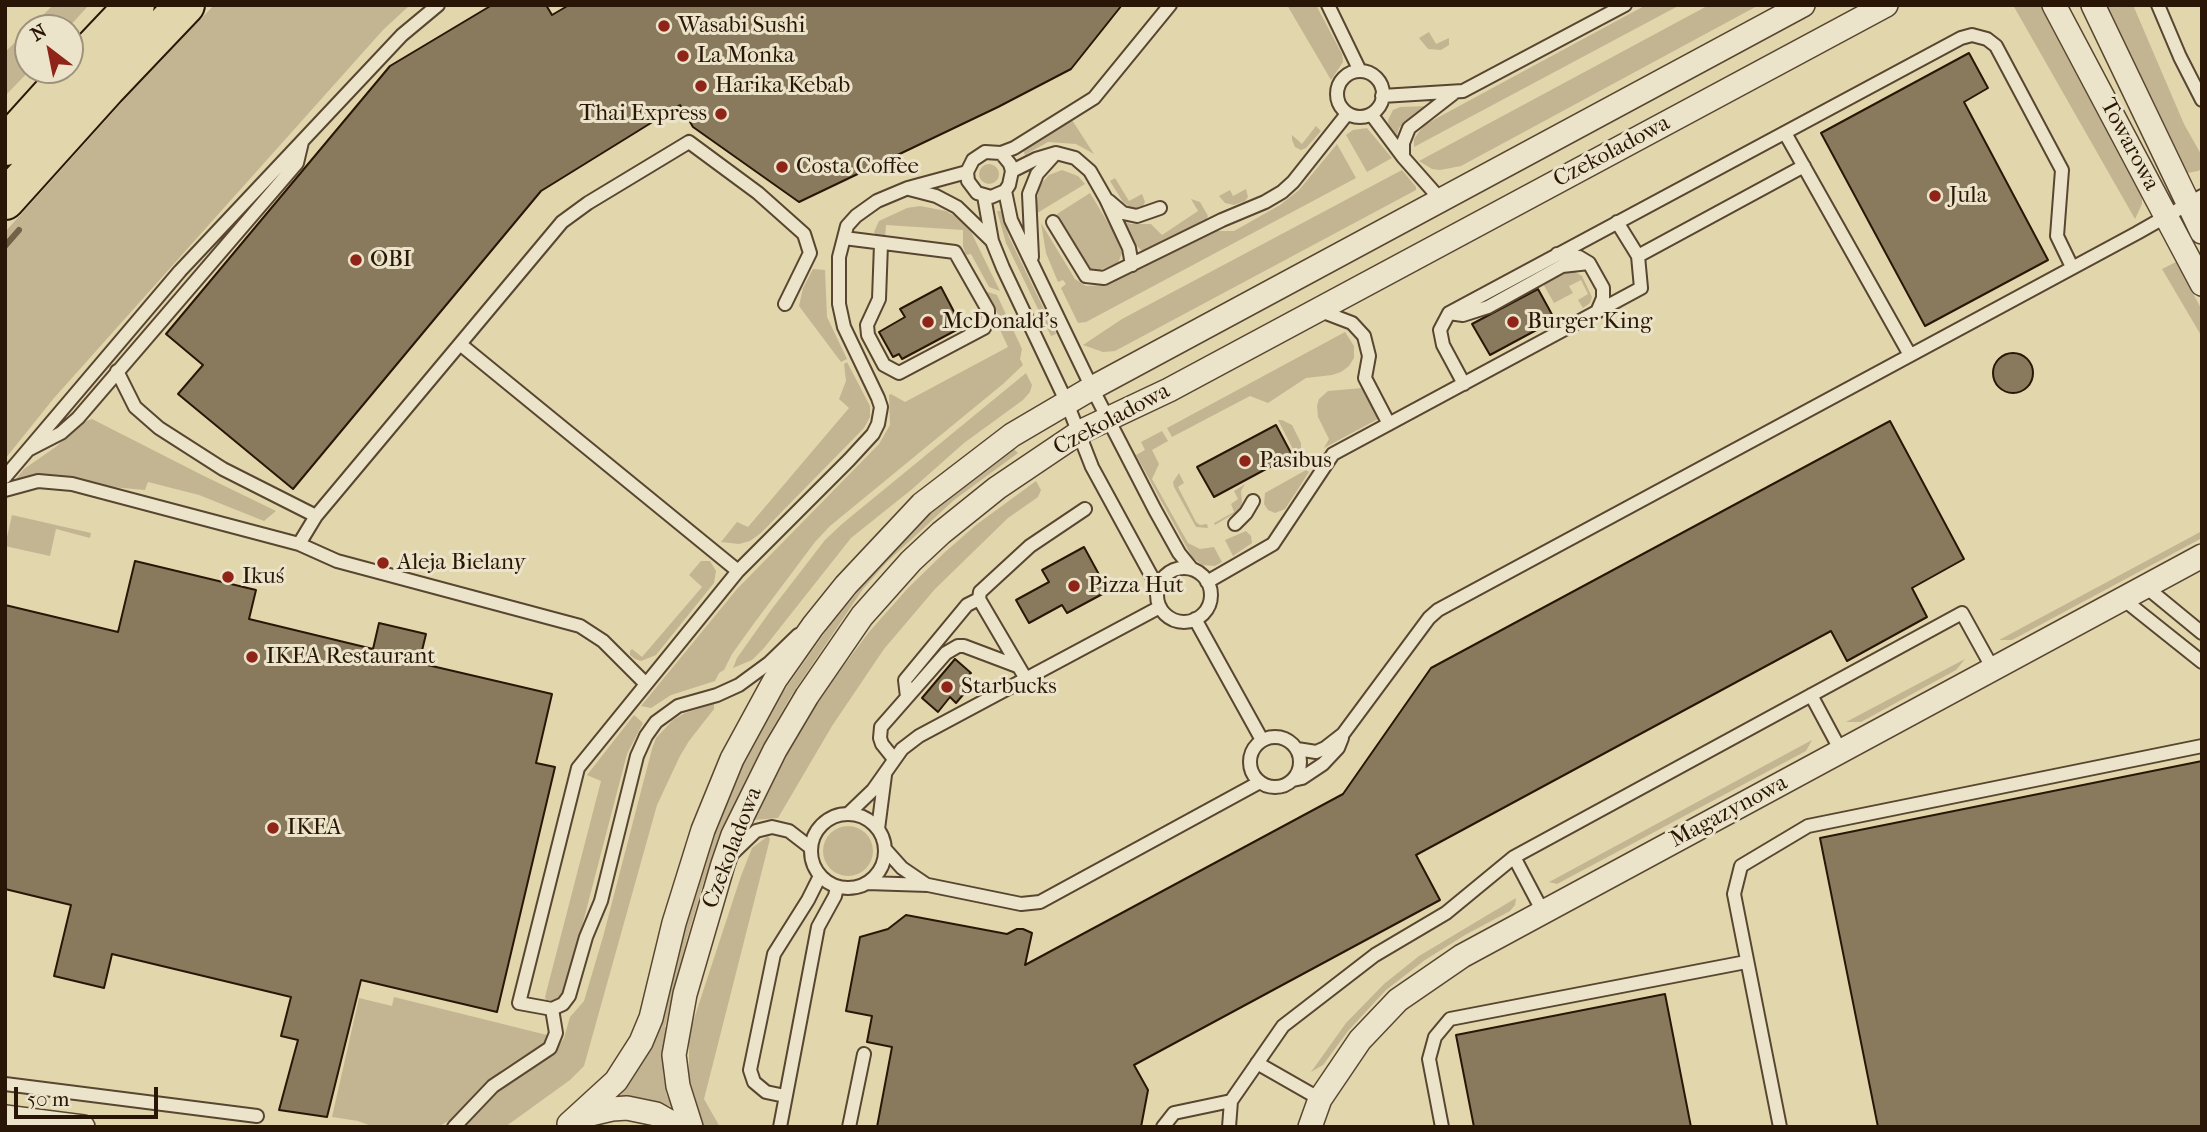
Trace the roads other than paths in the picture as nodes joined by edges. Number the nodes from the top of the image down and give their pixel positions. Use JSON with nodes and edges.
{"nodes":[{"id":1,"x":135,"y":5,"type":"edge"},
{"id":2,"x":185,"y":5,"type":"edge"},
{"id":3,"x":438,"y":5,"type":"edge"},
{"id":4,"x":1170,"y":5,"type":"edge"},
{"id":5,"x":1328,"y":5,"type":"edge"},
{"id":6,"x":1625,"y":5,"type":"edge"},
{"id":7,"x":1803,"y":5,"type":"edge"},
{"id":8,"x":1886,"y":5,"type":"edge"},
{"id":9,"x":2054,"y":5,"type":"edge"},
{"id":10,"x":2093,"y":5,"type":"edge"},
{"id":11,"x":2158,"y":5,"type":"edge"},
{"id":12,"x":1360,"y":71,"type":"junction"},
{"id":13,"x":1454,"y":93,"type":"junction"},
{"id":14,"x":1382,"y":96,"type":"junction"},
{"id":15,"x":2202,"y":100,"type":"edge"},
{"id":16,"x":1347,"y":114,"type":"junction"},
{"id":17,"x":1370,"y":114,"type":"junction"},
{"id":18,"x":1785,"y":133,"type":"junction"},
{"id":19,"x":302,"y":141,"type":"junction"},
{"id":20,"x":5,"y":146,"type":"edge"},
{"id":21,"x":1001,"y":153,"type":"junction"},
{"id":22,"x":1056,"y":153,"type":"junction"},
{"id":23,"x":1403,"y":157,"type":"junction"},
{"id":24,"x":1804,"y":166,"type":"junction"},
{"id":25,"x":1012,"y":171,"type":"junction"},
{"id":26,"x":967,"y":172,"type":"junction"},
{"id":27,"x":908,"y":188,"type":"junction"},
{"id":28,"x":1005,"y":191,"type":"junction"},
{"id":29,"x":984,"y":196,"type":"junction"},
{"id":30,"x":1107,"y":199,"type":"junction"},
{"id":31,"x":5,"y":200,"type":"edge"},
{"id":32,"x":1441,"y":200,"type":"junction"},
{"id":33,"x":2194,"y":200,"type":"edge"},
{"id":34,"x":1160,"y":208,"type":"dead end"},
{"id":35,"x":2167,"y":216,"type":"junction"},
{"id":36,"x":1053,"y":222,"type":"dead end"},
{"id":37,"x":1617,"y":222,"type":"junction"},
{"id":38,"x":2202,"y":232,"type":"edge"},
{"id":39,"x":844,"y":238,"type":"junction"},
{"id":40,"x":992,"y":241,"type":"junction"},
{"id":41,"x":881,"y":244,"type":"junction"},
{"id":42,"x":1557,"y":254,"type":"junction"},
{"id":43,"x":1638,"y":256,"type":"junction"},
{"id":44,"x":1589,"y":263,"type":"junction"},
{"id":45,"x":1032,"y":264,"type":"junction"},
{"id":46,"x":1132,"y":265,"type":"junction"},
{"id":47,"x":2072,"y":267,"type":"junction"},
{"id":48,"x":2202,"y":285,"type":"edge"},
{"id":49,"x":785,"y":304,"type":"dead end"},
{"id":50,"x":1317,"y":310,"type":"junction"},
{"id":51,"x":1597,"y":312,"type":"junction"},
{"id":52,"x":1449,"y":313,"type":"junction"},
{"id":53,"x":460,"y":344,"type":"junction"},
{"id":54,"x":1910,"y":355,"type":"junction"},
{"id":55,"x":117,"y":371,"type":"junction"},
{"id":56,"x":1464,"y":384,"type":"junction"},
{"id":57,"x":1092,"y":388,"type":"junction"},
{"id":58,"x":1067,"y":403,"type":"junction"},
{"id":59,"x":1108,"y":420,"type":"junction"},
{"id":60,"x":1389,"y":425,"type":"junction"},
{"id":61,"x":1080,"y":432,"type":"junction"},
{"id":62,"x":26,"y":451,"type":"junction"},
{"id":63,"x":5,"y":477,"type":"edge"},
{"id":64,"x":5,"y":490,"type":"edge"},
{"id":65,"x":1253,"y":501,"type":"dead end"},
{"id":66,"x":1085,"y":509,"type":"dead end"},
{"id":67,"x":316,"y":516,"type":"junction"},
{"id":68,"x":1235,"y":524,"type":"dead end"},
{"id":69,"x":299,"y":544,"type":"junction"},
{"id":70,"x":2202,"y":556,"type":"edge"},
{"id":71,"x":1192,"y":569,"type":"junction"},
{"id":72,"x":738,"y":571,"type":"junction"},
{"id":73,"x":1207,"y":582,"type":"junction"},
{"id":74,"x":2146,"y":587,"type":"junction"},
{"id":75,"x":1158,"y":588,"type":"junction"},
{"id":76,"x":978,"y":599,"type":"junction"},
{"id":77,"x":2123,"y":599,"type":"junction"},
{"id":78,"x":1160,"y":607,"type":"junction"},
{"id":79,"x":1195,"y":619,"type":"junction"},
{"id":80,"x":813,"y":626,"type":"junction"},
{"id":81,"x":2202,"y":633,"type":"edge"},
{"id":82,"x":2202,"y":662,"type":"edge"},
{"id":83,"x":1018,"y":666,"type":"junction"},
{"id":84,"x":1993,"y":669,"type":"junction"},
{"id":85,"x":1026,"y":679,"type":"junction"},
{"id":86,"x":646,"y":684,"type":"junction"},
{"id":87,"x":1811,"y":695,"type":"junction"},
{"id":88,"x":907,"y":697,"type":"junction"},
{"id":89,"x":1343,"y":734,"type":"junction"},
{"id":90,"x":1262,"y":740,"type":"junction"},
{"id":91,"x":2202,"y":747,"type":"edge"},
{"id":92,"x":1297,"y":749,"type":"junction"},
{"id":93,"x":1840,"y":751,"type":"junction"},
{"id":94,"x":894,"y":758,"type":"junction"},
{"id":95,"x":885,"y":775,"type":"junction"},
{"id":96,"x":1293,"y":780,"type":"junction"},
{"id":97,"x":1260,"y":782,"type":"junction"},
{"id":98,"x":848,"y":814,"type":"junction"},
{"id":99,"x":878,"y":829,"type":"junction"},
{"id":100,"x":811,"y":848,"type":"junction"},
{"id":101,"x":885,"y":849,"type":"junction"},
{"id":102,"x":1514,"y":857,"type":"junction"},
{"id":103,"x":723,"y":864,"type":"junction"},
{"id":104,"x":820,"y":876,"type":"junction"},
{"id":105,"x":867,"y":883,"type":"junction"},
{"id":106,"x":928,"y":885,"type":"junction"},
{"id":107,"x":837,"y":887,"type":"junction"},
{"id":108,"x":1543,"y":912,"type":"junction"},
{"id":109,"x":1746,"y":962,"type":"junction"},
{"id":110,"x":552,"y":1009,"type":"junction"},
{"id":111,"x":864,"y":1054,"type":"dead end"},
{"id":112,"x":1257,"y":1063,"type":"junction"},
{"id":113,"x":5,"y":1084,"type":"edge"},
{"id":114,"x":785,"y":1096,"type":"junction"},
{"id":115,"x":1320,"y":1099,"type":"junction"},
{"id":116,"x":1231,"y":1101,"type":"junction"},
{"id":117,"x":257,"y":1116,"type":"dead end"},
{"id":118,"x":5,"y":1117,"type":"edge"},
{"id":119,"x":567,"y":1125,"type":"edge"},
{"id":120,"x":83,"y":1127,"type":"edge"},
{"id":121,"x":454,"y":1127,"type":"edge"},
{"id":122,"x":679,"y":1127,"type":"edge"},
{"id":123,"x":691,"y":1127,"type":"edge"},
{"id":124,"x":780,"y":1127,"type":"edge"},
{"id":125,"x":849,"y":1127,"type":"edge"},
{"id":126,"x":1163,"y":1127,"type":"edge"},
{"id":127,"x":1229,"y":1127,"type":"edge"},
{"id":128,"x":1310,"y":1127,"type":"edge"},
{"id":129,"x":1442,"y":1127,"type":"edge"},
{"id":130,"x":1780,"y":1127,"type":"edge"}],
"edges":[{"from":1,"to":20,"type":"highway"},
{"from":2,"to":31,"type":"highway"},
{"from":3,"to":19,"type":"lane"},
{"from":4,"to":21,"type":"lane"},
{"from":5,"to":12,"type":"lane"},
{"from":6,"to":13,"type":"lane"},
{"from":7,"to":32,"type":"street","name":"Czekoladowa"},
{"from":8,"to":50,"type":"street","name":"Czekoladowa"},
{"from":9,"to":35,"type":"street","name":"Towarowa"},
{"from":10,"to":33,"type":"street","name":"Towarowa"},
{"from":11,"to":15,"type":"lane"},
{"from":12,"to":14,"type":"lane"},
{"from":12,"to":16,"type":"lane"},
{"from":13,"to":14,"type":"lane"},
{"from":13,"to":23,"type":"lane"},
{"from":14,"to":17,"type":"lane"},
{"from":16,"to":17,"type":"lane"},
{"from":16,"to":46,"type":"lane"},
{"from":17,"to":23,"type":"lane"},
{"from":18,"to":24,"type":"lane"},
{"from":18,"to":37,"type":"lane"},
{"from":18,"to":47,"type":"lane"},
{"from":19,"to":55,"type":"lane"},
{"from":19,"to":62,"type":"lane"},
{"from":21,"to":25,"type":"lane"},
{"from":21,"to":26,"type":"lane"},
{"from":22,"to":25,"type":"lane"},
{"from":22,"to":30,"type":"lane"},
{"from":22,"to":45,"type":"lane"},
{"from":23,"to":32,"type":"lane"},
{"from":24,"to":43,"type":"lane"},
{"from":24,"to":54,"type":"lane"},
{"from":25,"to":28,"type":"lane"},
{"from":26,"to":27,"type":"lane"},
{"from":26,"to":29,"type":"lane"},
{"from":27,"to":39,"type":"lane"},
{"from":27,"to":40,"type":"lane"},
{"from":28,"to":29,"type":"lane"},
{"from":28,"to":45,"type":"lane"},
{"from":29,"to":40,"type":"lane"},
{"from":30,"to":34,"type":"lane"},
{"from":30,"to":46,"type":"lane"},
{"from":32,"to":57,"type":"street","name":"Czekoladowa"},
{"from":33,"to":35,"type":"lane"},
{"from":33,"to":38,"type":"street","name":"Towarowa"},
{"from":35,"to":47,"type":"lane"},
{"from":35,"to":48,"type":"street","name":"Towarowa"},
{"from":36,"to":46,"type":"lane"},
{"from":37,"to":42,"type":"lane"},
{"from":37,"to":43,"type":"lane"},
{"from":39,"to":41,"type":"lane"},
{"from":39,"to":72,"type":"lane"},
{"from":40,"to":58,"type":"lane"},
{"from":41,"to":41,"type":"lane"},
{"from":42,"to":44,"type":"lane"},
{"from":42,"to":52,"type":"lane"},
{"from":43,"to":51,"type":"lane"},
{"from":44,"to":51,"type":"lane"},
{"from":44,"to":52,"type":"lane"},
{"from":45,"to":57,"type":"lane"},
{"from":47,"to":54,"type":"lane"},
{"from":49,"to":53,"type":"lane"},
{"from":50,"to":59,"type":"street","name":"Czekoladowa"},
{"from":50,"to":60,"type":"lane"},
{"from":51,"to":56,"type":"lane"},
{"from":52,"to":56,"type":"lane"},
{"from":53,"to":67,"type":"lane"},
{"from":53,"to":72,"type":"lane"},
{"from":54,"to":89,"type":"lane"},
{"from":55,"to":62,"type":"lane"},
{"from":55,"to":67,"type":"lane"},
{"from":56,"to":60,"type":"lane"},
{"from":57,"to":58,"type":"street","name":"Czekoladowa"},
{"from":57,"to":59,"type":"lane"},
{"from":58,"to":61,"type":"lane"},
{"from":58,"to":80,"type":"street","name":"Czekoladowa"},
{"from":59,"to":61,"type":"street","name":"Czekoladowa"},
{"from":59,"to":71,"type":"lane"},
{"from":60,"to":73,"type":"lane"},
{"from":61,"to":75,"type":"lane"},
{"from":61,"to":103,"type":"street","name":"Czekoladowa"},
{"from":62,"to":63,"type":"lane"},
{"from":64,"to":69,"type":"lane"},
{"from":65,"to":68,"type":"lane"},
{"from":66,"to":76,"type":"lane"},
{"from":67,"to":69,"type":"lane"},
{"from":69,"to":86,"type":"lane"},
{"from":70,"to":74,"type":"street","name":"Magazynowa"},
{"from":71,"to":73,"type":"lane"},
{"from":71,"to":75,"type":"lane"},
{"from":72,"to":86,"type":"lane"},
{"from":73,"to":79,"type":"lane"},
{"from":74,"to":77,"type":"street","name":"Magazynowa"},
{"from":74,"to":81,"type":"lane"},
{"from":75,"to":78,"type":"lane"},
{"from":76,"to":83,"type":"lane"},
{"from":76,"to":88,"type":"lane"},
{"from":77,"to":82,"type":"lane"},
{"from":77,"to":84,"type":"street","name":"Magazynowa"},
{"from":78,"to":79,"type":"lane"},
{"from":78,"to":85,"type":"lane"},
{"from":79,"to":90,"type":"lane"},
{"from":80,"to":110,"type":"lane"},
{"from":80,"to":119,"type":"street","name":"Czekoladowa"},
{"from":83,"to":85,"type":"lane"},
{"from":83,"to":88,"type":"lane"},
{"from":84,"to":87,"type":"lane"},
{"from":84,"to":93,"type":"street","name":"Magazynowa"},
{"from":85,"to":94,"type":"lane"},
{"from":86,"to":110,"type":"lane"},
{"from":87,"to":93,"type":"lane"},
{"from":87,"to":102,"type":"lane"},
{"from":88,"to":94,"type":"lane"},
{"from":89,"to":92,"type":"lane"},
{"from":89,"to":96,"type":"lane"},
{"from":90,"to":92,"type":"lane"},
{"from":90,"to":97,"type":"lane"},
{"from":91,"to":109,"type":"lane"},
{"from":92,"to":96,"type":"lane"},
{"from":93,"to":108,"type":"street","name":"Magazynowa"},
{"from":94,"to":95,"type":"lane"},
{"from":95,"to":98,"type":"lane"},
{"from":95,"to":99,"type":"lane"},
{"from":96,"to":97,"type":"lane"},
{"from":97,"to":106,"type":"lane"},
{"from":98,"to":99,"type":"lane"},
{"from":98,"to":100,"type":"lane"},
{"from":99,"to":101,"type":"lane"},
{"from":100,"to":103,"type":"lane"},
{"from":100,"to":104,"type":"lane"},
{"from":101,"to":105,"type":"lane"},
{"from":101,"to":106,"type":"lane"},
{"from":102,"to":108,"type":"lane"},
{"from":102,"to":112,"type":"lane"},
{"from":103,"to":123,"type":"street","name":"Czekoladowa"},
{"from":104,"to":107,"type":"lane"},
{"from":104,"to":114,"type":"lane"},
{"from":105,"to":106,"type":"lane"},
{"from":105,"to":107,"type":"lane"},
{"from":107,"to":114,"type":"lane"},
{"from":108,"to":115,"type":"street","name":"Magazynowa"},
{"from":109,"to":129,"type":"lane"},
{"from":109,"to":130,"type":"lane"},
{"from":110,"to":121,"type":"lane"},
{"from":111,"to":125,"type":"lane"},
{"from":112,"to":115,"type":"lane"},
{"from":112,"to":116,"type":"lane"},
{"from":113,"to":117,"type":"lane"},
{"from":114,"to":124,"type":"lane"},
{"from":115,"to":128,"type":"street","name":"Magazynowa"},
{"from":116,"to":126,"type":"lane"},
{"from":116,"to":127,"type":"lane"},
{"from":118,"to":120,"type":"street"},
{"from":119,"to":122,"type":"street"}]}
